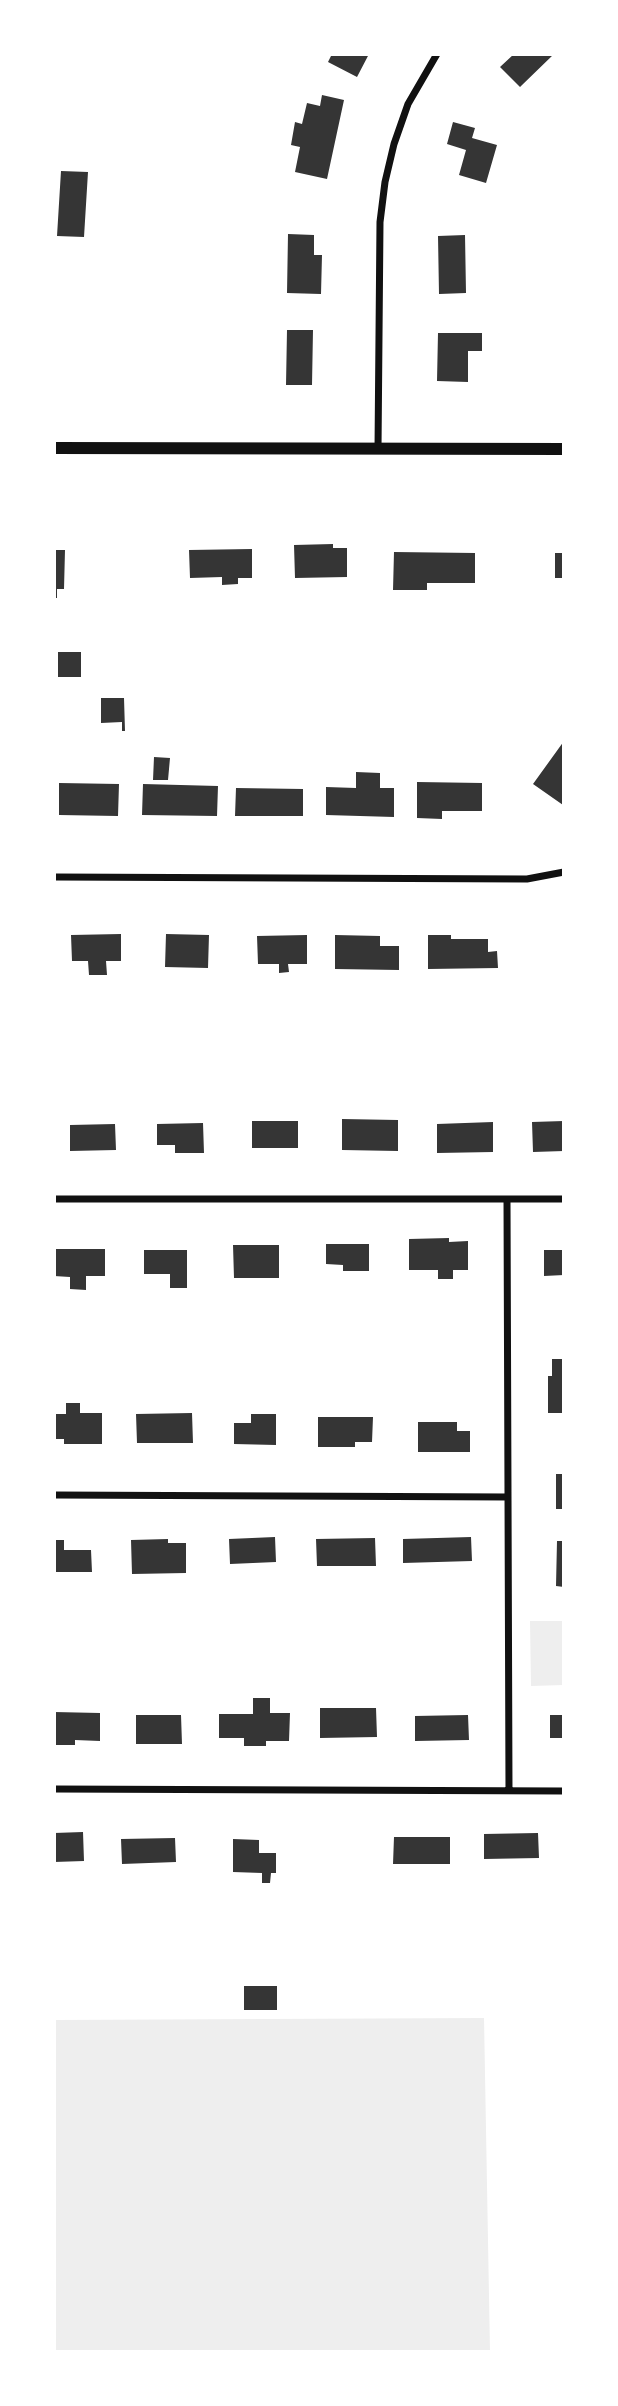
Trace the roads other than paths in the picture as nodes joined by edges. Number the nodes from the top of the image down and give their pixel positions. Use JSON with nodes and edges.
{"nodes":[{"id":1,"x":437,"y":54,"type":"edge"},
{"id":2,"x":54,"y":448,"type":"edge"},
{"id":3,"x":378,"y":449,"type":"junction"},
{"id":4,"x":564,"y":449,"type":"edge"},
{"id":5,"x":564,"y":872,"type":"edge"},
{"id":6,"x":54,"y":877,"type":"edge"},
{"id":7,"x":54,"y":1199,"type":"edge"},
{"id":8,"x":507,"y":1199,"type":"junction"},
{"id":9,"x":564,"y":1199,"type":"edge"},
{"id":10,"x":54,"y":1495,"type":"edge"},
{"id":11,"x":508,"y":1497,"type":"junction"},
{"id":12,"x":54,"y":1789,"type":"edge"},
{"id":13,"x":509,"y":1791,"type":"junction"},
{"id":14,"x":564,"y":1791,"type":"edge"}],
"edges":[{"from":1,"to":3,"type":"street"},
{"from":2,"to":3,"type":"street"},
{"from":3,"to":4,"type":"street"},
{"from":5,"to":6,"type":"street"},
{"from":7,"to":8,"type":"street"},
{"from":8,"to":9,"type":"street"},
{"from":8,"to":11,"type":"street"},
{"from":10,"to":11,"type":"street"},
{"from":11,"to":13,"type":"street"},
{"from":12,"to":13,"type":"street"},
{"from":13,"to":14,"type":"street"}]}
